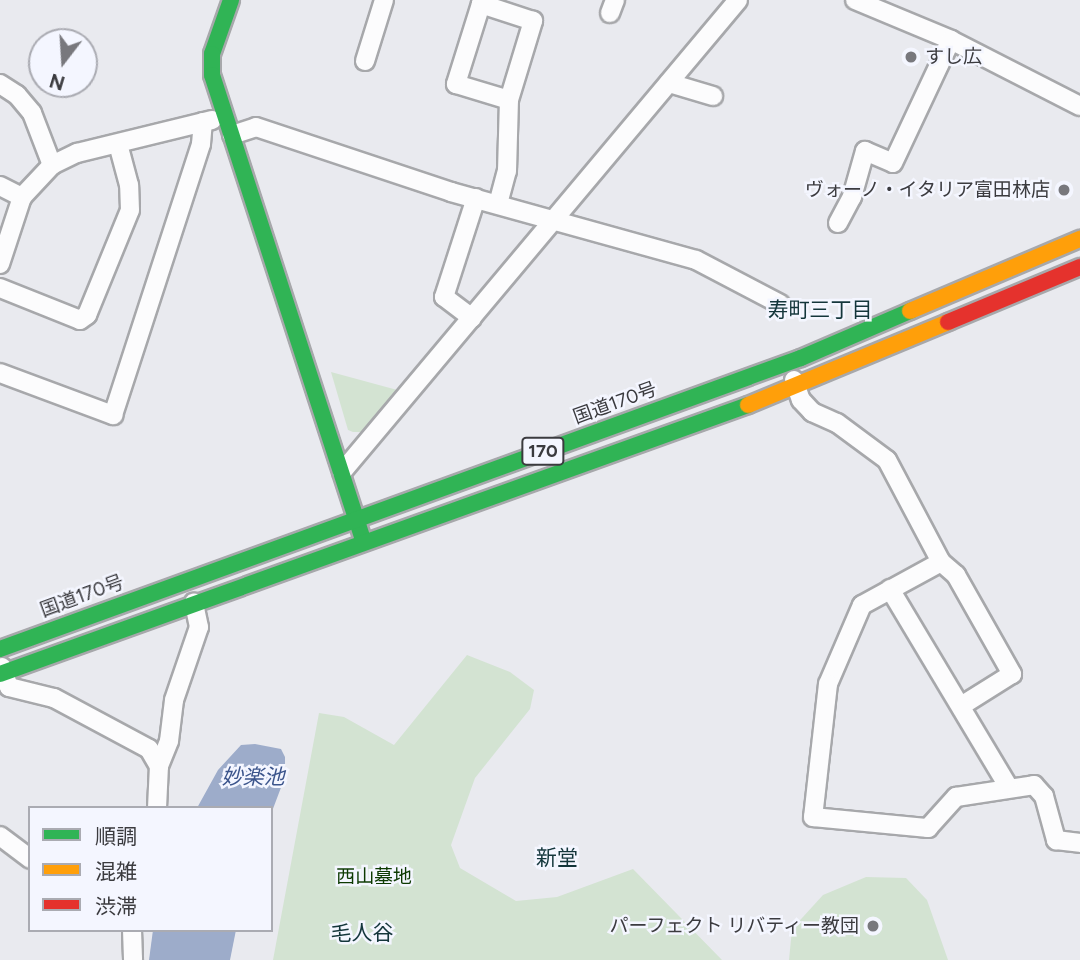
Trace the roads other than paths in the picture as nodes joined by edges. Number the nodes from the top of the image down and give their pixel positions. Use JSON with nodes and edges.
{"nodes":[{"id":1,"x":231,"y":0,"type":"edge"},
{"id":2,"x":384,"y":0,"type":"edge"},
{"id":3,"x":738,"y":0,"type":"edge"},
{"id":4,"x":855,"y":0,"type":"edge"},
{"id":5,"x":951,"y":40,"type":"junction"},
{"id":6,"x":365,"y":61,"type":"dead end"},
{"id":7,"x":669,"y":83,"type":"junction"},
{"id":8,"x":0,"y":85,"type":"edge"},
{"id":9,"x":713,"y":96,"type":"dead end"},
{"id":10,"x":509,"y":100,"type":"junction"},
{"id":11,"x":1080,"y":106,"type":"edge"},
{"id":12,"x":226,"y":116,"type":"junction"},
{"id":13,"x":204,"y":122,"type":"junction"},
{"id":14,"x":232,"y":135,"type":"junction"},
{"id":15,"x":118,"y":144,"type":"junction"},
{"id":16,"x":52,"y":165,"type":"junction"},
{"id":17,"x":0,"y":186,"type":"edge"},
{"id":18,"x":22,"y":197,"type":"junction"},
{"id":19,"x":476,"y":198,"type":"junction"},
{"id":20,"x":498,"y":204,"type":"junction"},
{"id":21,"x":556,"y":218,"type":"junction"},
{"id":22,"x":838,"y":223,"type":"dead end"},
{"id":23,"x":1080,"y":239,"type":"edge"},
{"id":24,"x":0,"y":264,"type":"edge"},
{"id":25,"x":1080,"y":267,"type":"edge"},
{"id":26,"x":0,"y":288,"type":"edge"},
{"id":27,"x":780,"y":304,"type":"dead end"},
{"id":28,"x":472,"y":318,"type":"junction"},
{"id":29,"x":788,"y":363,"type":"junction"},
{"id":30,"x":0,"y":373,"type":"edge"},
{"id":31,"x":796,"y":387,"type":"junction"},
{"id":32,"x":342,"y":472,"type":"junction"},
{"id":33,"x":357,"y":518,"type":"junction"},
{"id":34,"x":365,"y":543,"type":"junction"},
{"id":35,"x":941,"y":562,"type":"junction"},
{"id":36,"x":890,"y":589,"type":"junction"},
{"id":37,"x":194,"y":603,"type":"junction"},
{"id":38,"x":0,"y":649,"type":"edge"},
{"id":39,"x":1,"y":669,"type":"edge"},
{"id":40,"x":961,"y":706,"type":"junction"},
{"id":41,"x":159,"y":766,"type":"junction"},
{"id":42,"x":1008,"y":786,"type":"junction"},
{"id":43,"x":158,"y":806,"type":"edge"},
{"id":44,"x":0,"y":836,"type":"edge"},
{"id":45,"x":1080,"y":843,"type":"edge"},
{"id":46,"x":28,"y":857,"type":"edge"},
{"id":47,"x":132,"y":932,"type":"edge"},
{"id":48,"x":132,"y":960,"type":"edge"}],
"edges":[{"from":1,"to":12,"type":"main road"},
{"from":2,"to":6,"type":"street"},
{"from":3,"to":7,"type":"street"},
{"from":4,"to":5,"type":"street"},
{"from":5,"to":11,"type":"street"},
{"from":5,"to":22,"type":"street"},
{"from":7,"to":9,"type":"street"},
{"from":7,"to":21,"type":"street"},
{"from":8,"to":16,"type":"street"},
{"from":10,"to":10,"type":"street"},
{"from":10,"to":20,"type":"street"},
{"from":12,"to":13,"type":"street"},
{"from":12,"to":14,"type":"main road"},
{"from":13,"to":15,"type":"street"},
{"from":13,"to":30,"type":"street"},
{"from":14,"to":19,"type":"street"},
{"from":14,"to":32,"type":"main road"},
{"from":15,"to":16,"type":"street"},
{"from":15,"to":26,"type":"street"},
{"from":16,"to":18,"type":"street"},
{"from":17,"to":18,"type":"street"},
{"from":18,"to":24,"type":"street"},
{"from":19,"to":20,"type":"street"},
{"from":19,"to":28,"type":"street"},
{"from":20,"to":21,"type":"street"},
{"from":21,"to":27,"type":"street"},
{"from":21,"to":28,"type":"street"},
{"from":23,"to":29,"type":"main road","name":"国道170号","number":"170"},
{"from":25,"to":31,"type":"main road","number":"170"},
{"from":28,"to":32,"type":"street"},
{"from":29,"to":31,"type":"street"},
{"from":29,"to":33,"type":"main road","name":"国道170号","number":"170"},
{"from":31,"to":34,"type":"main road","number":"170"},
{"from":31,"to":35,"type":"street"},
{"from":32,"to":33,"type":"main road"},
{"from":33,"to":34,"type":"main road"},
{"from":33,"to":38,"type":"main road","name":"国道170号","number":"170"},
{"from":34,"to":37,"type":"main road","number":"170"},
{"from":35,"to":36,"type":"street"},
{"from":35,"to":40,"type":"street"},
{"from":36,"to":40,"type":"street"},
{"from":36,"to":42,"type":"street"},
{"from":37,"to":39,"type":"main road","number":"170"},
{"from":37,"to":41,"type":"street"},
{"from":39,"to":41,"type":"street"},
{"from":40,"to":42,"type":"street"},
{"from":41,"to":43,"type":"street"},
{"from":42,"to":45,"type":"street"},
{"from":44,"to":46,"type":"street"},
{"from":47,"to":48,"type":"street"}]}
